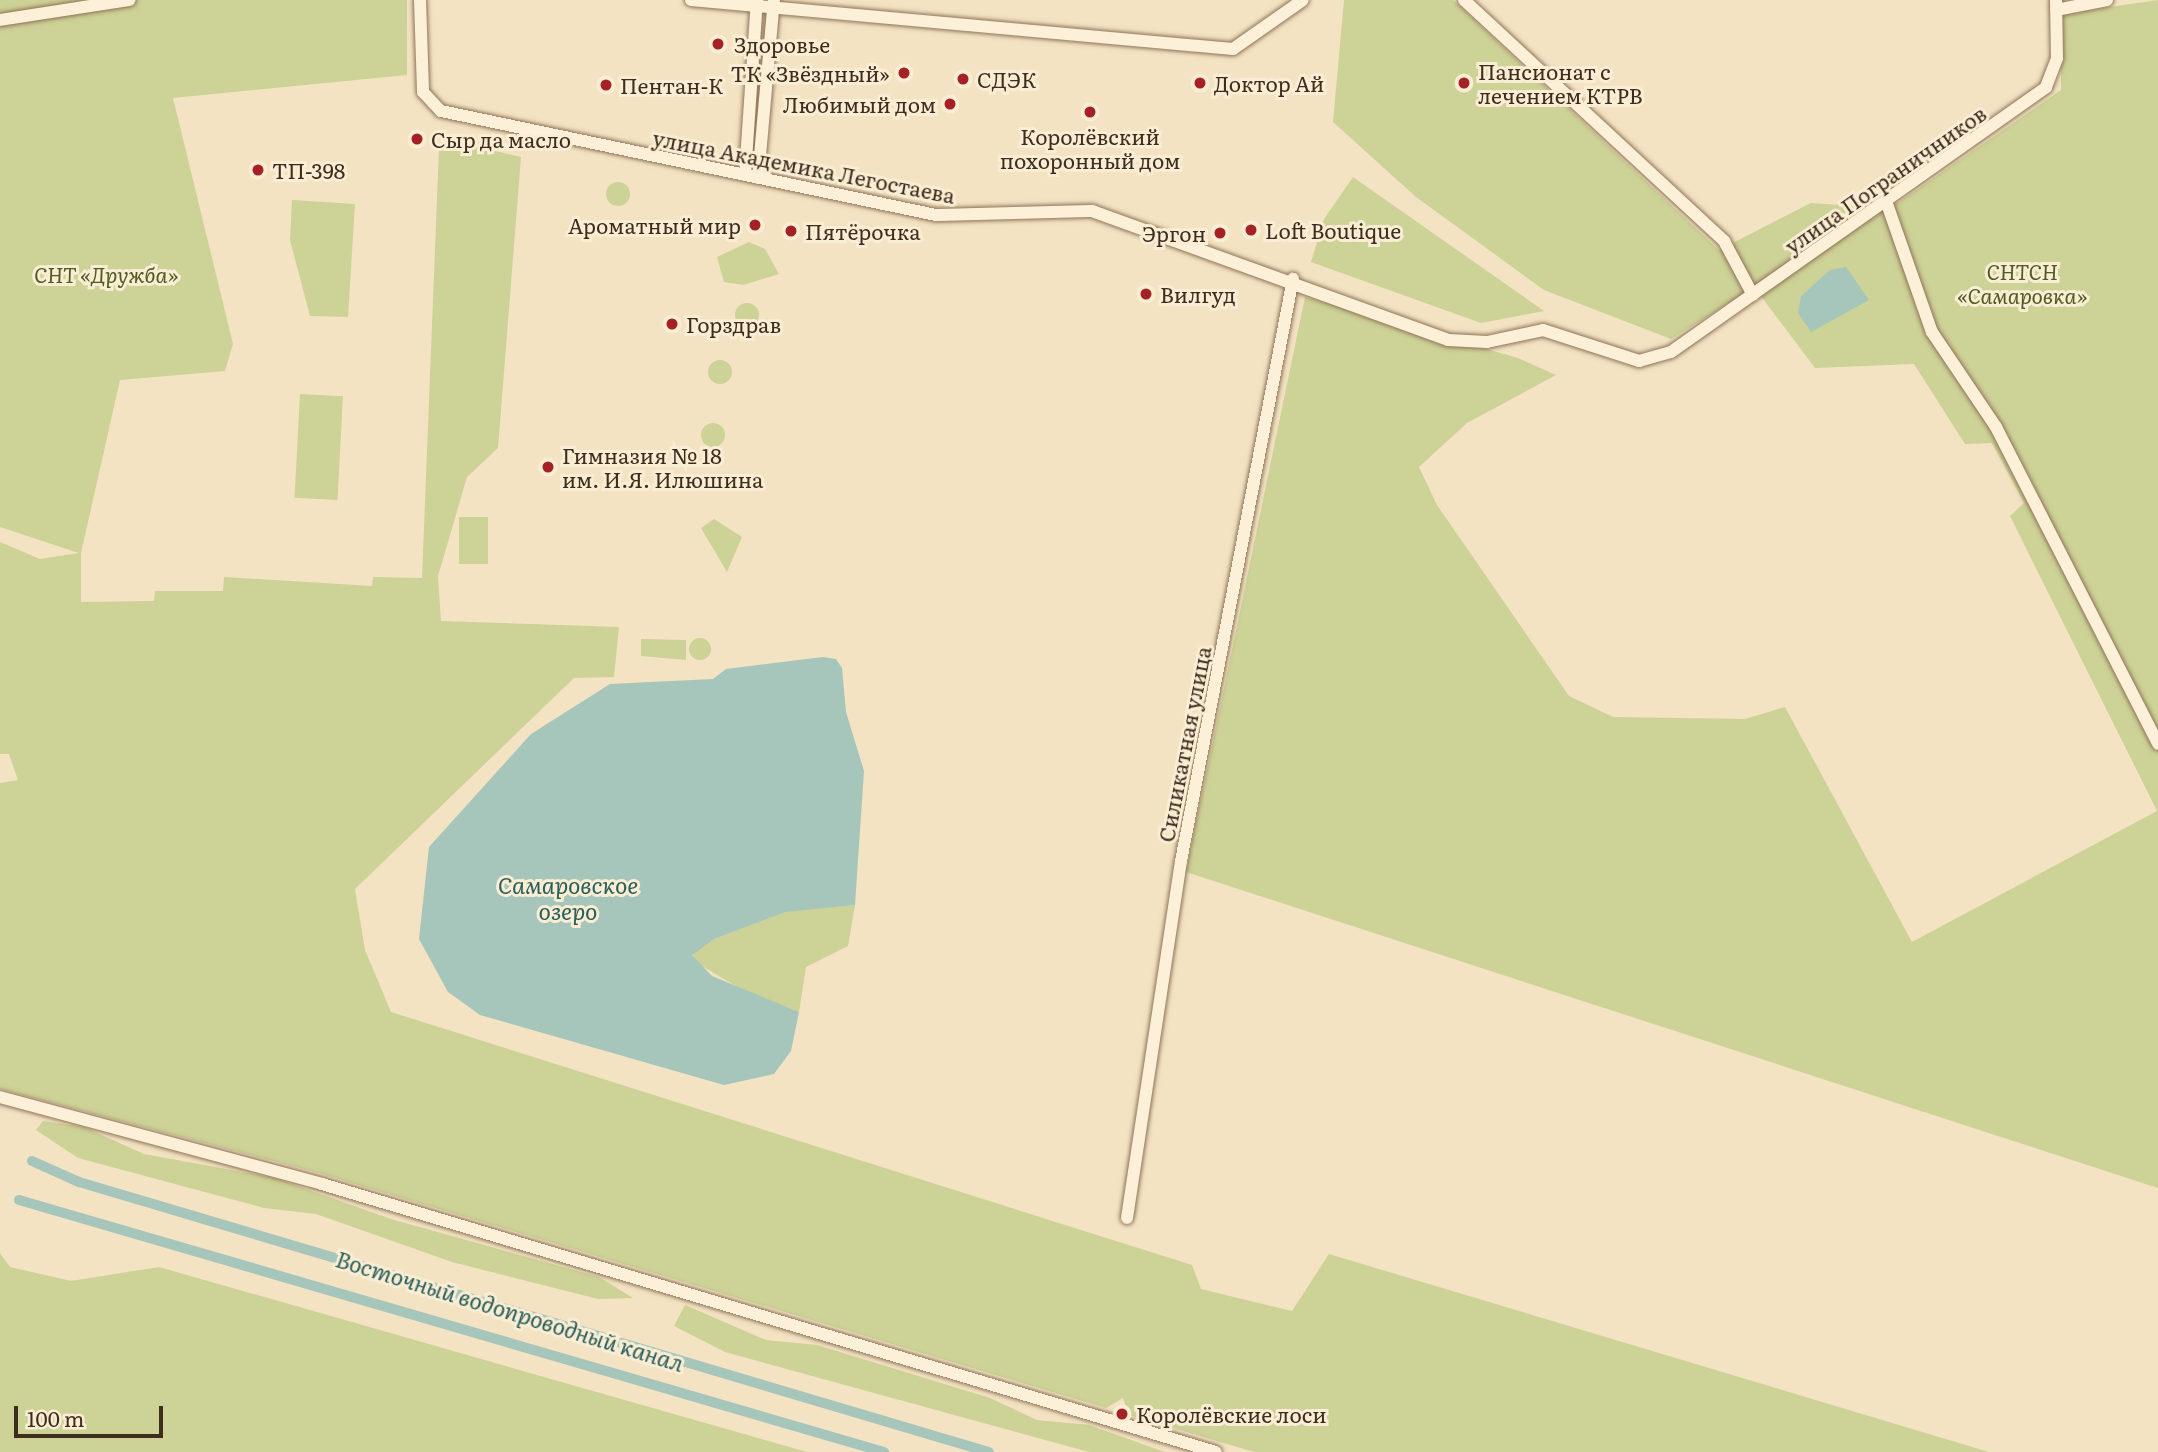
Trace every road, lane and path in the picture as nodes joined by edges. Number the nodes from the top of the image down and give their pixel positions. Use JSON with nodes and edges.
{"nodes":[{"id":1,"x":129,"y":0,"type":"edge"},
{"id":2,"x":421,"y":0,"type":"edge"},
{"id":3,"x":691,"y":0,"type":"edge"},
{"id":4,"x":1303,"y":0,"type":"edge"},
{"id":5,"x":1464,"y":0,"type":"edge"},
{"id":6,"x":2107,"y":0,"type":"edge"},
{"id":7,"x":757,"y":3,"type":"edge"},
{"id":8,"x":774,"y":4,"type":"edge"},
{"id":9,"x":2056,"y":5,"type":"edge"},
{"id":10,"x":0,"y":20,"type":"edge"},
{"id":11,"x":751,"y":176,"type":"junction"},
{"id":12,"x":1886,"y":201,"type":"junction"},
{"id":13,"x":1293,"y":279,"type":"junction"},
{"id":14,"x":1753,"y":295,"type":"junction"},
{"id":15,"x":1671,"y":352,"type":"joint"},
{"id":16,"x":2158,"y":744,"type":"edge"},
{"id":17,"x":0,"y":1097,"type":"edge"},
{"id":18,"x":1127,"y":1218,"type":"dead end"},
{"id":19,"x":1216,"y":1452,"type":"edge"}],
"edges":[{"from":1,"to":10,"type":"street"},
{"from":2,"to":11,"type":"street","name":"улица Академика Легостаева"},
{"from":3,"to":7,"type":"street"},
{"from":4,"to":8,"type":"street"},
{"from":5,"to":14,"type":"street"},
{"from":6,"to":9,"type":"street"},
{"from":7,"to":8,"type":"street"},
{"from":7,"to":11,"type":"street"},
{"from":8,"to":11,"type":"street"},
{"from":9,"to":12,"type":"street","name":"улица Пограничников"},
{"from":11,"to":13,"type":"street","name":"улица Академика Легостаева"},
{"from":12,"to":14,"type":"street","name":"улица Пограничников"},
{"from":12,"to":16,"type":"street"},
{"from":13,"to":15,"type":"street","name":"улица Академика Легостаева"},
{"from":13,"to":18,"type":"street","name":"Силикатная улица"},
{"from":14,"to":15,"type":"street","name":"улица Пограничников"},
{"from":17,"to":19,"type":"street"}]}
